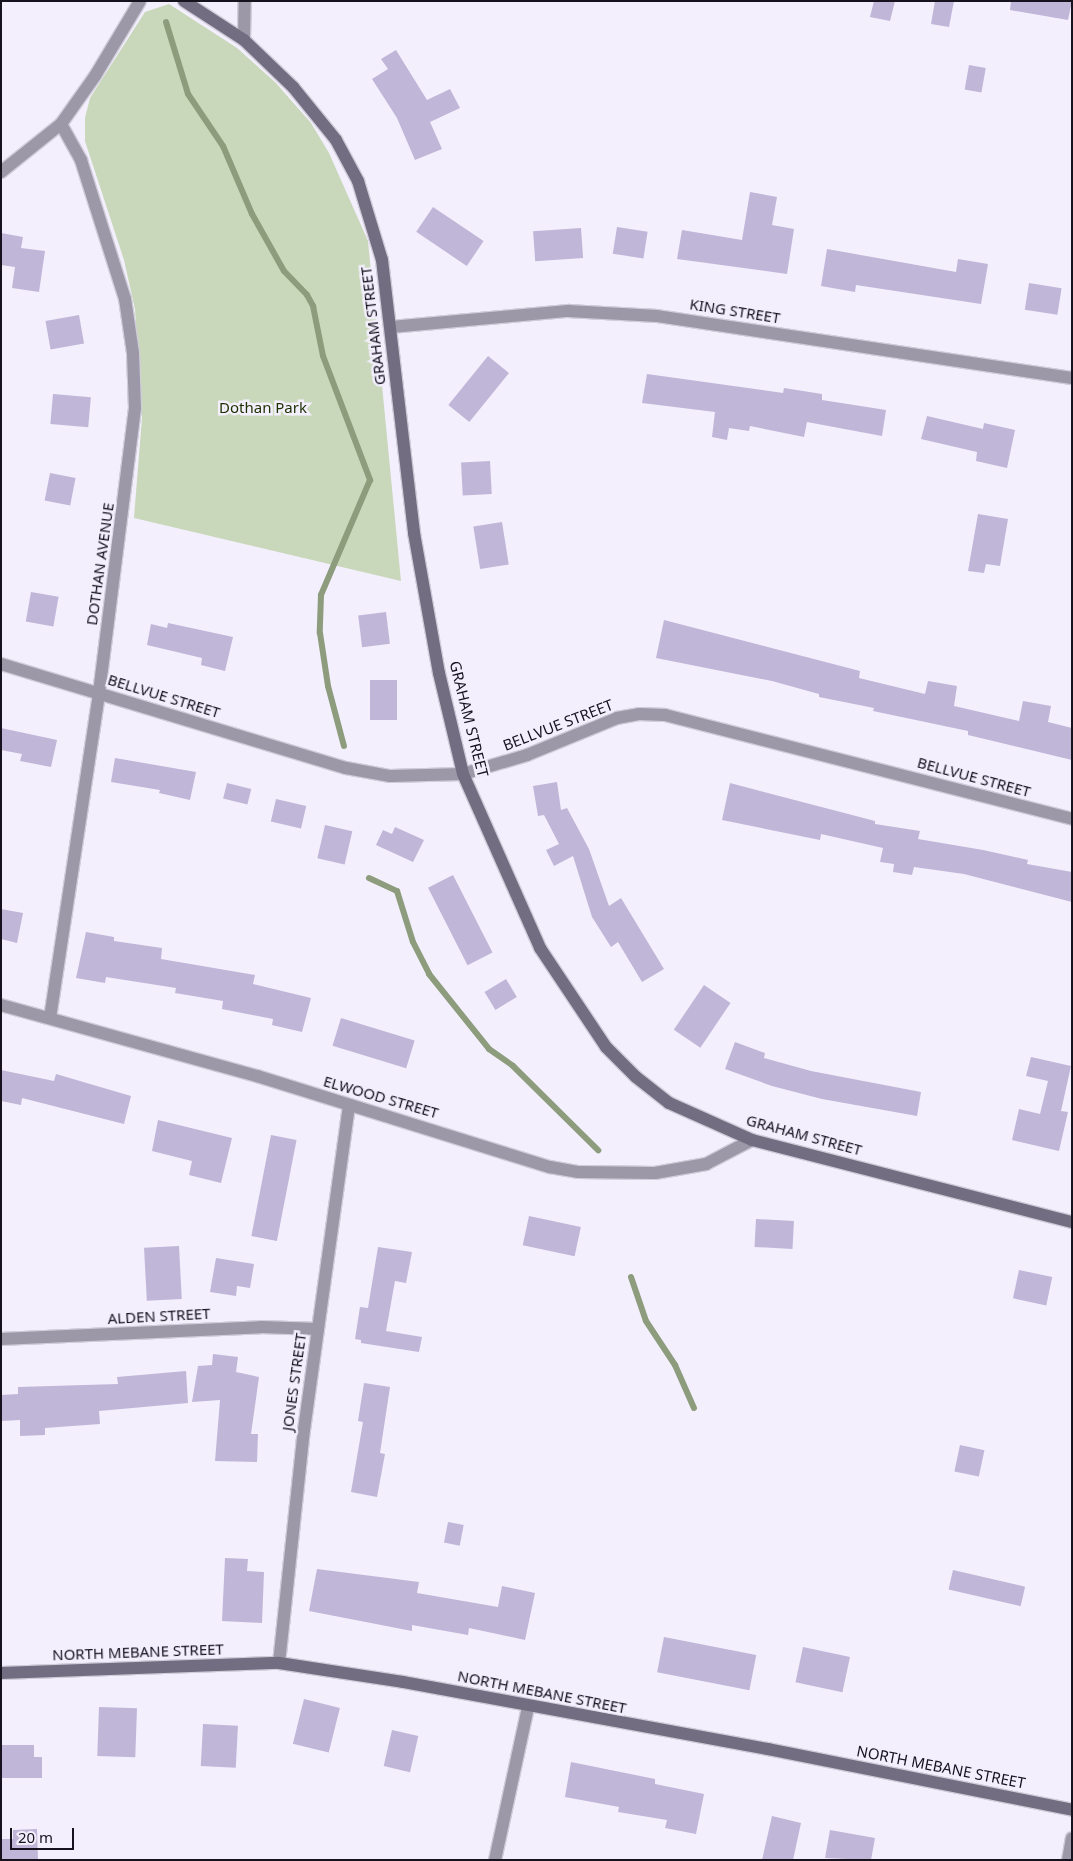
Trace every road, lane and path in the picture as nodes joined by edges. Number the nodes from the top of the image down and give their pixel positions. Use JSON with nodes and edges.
{"nodes":[{"id":1,"x":140,"y":1,"type":"edge"},
{"id":2,"x":184,"y":1,"type":"edge"},
{"id":3,"x":245,"y":1,"type":"edge"},
{"id":4,"x":244,"y":40,"type":"junction"},
{"id":5,"x":61,"y":124,"type":"junction"},
{"id":6,"x":1,"y":172,"type":"edge"},
{"id":7,"x":392,"y":327,"type":"junction"},
{"id":8,"x":1072,"y":378,"type":"edge"},
{"id":9,"x":1,"y":664,"type":"edge"},
{"id":10,"x":99,"y":693,"type":"junction"},
{"id":11,"x":463,"y":774,"type":"junction"},
{"id":12,"x":1072,"y":819,"type":"edge"},
{"id":13,"x":1,"y":1005,"type":"edge"},
{"id":14,"x":50,"y":1018,"type":"junction"},
{"id":15,"x":349,"y":1105,"type":"junction"},
{"id":16,"x":752,"y":1140,"type":"junction"},
{"id":17,"x":1072,"y":1222,"type":"edge"},
{"id":18,"x":318,"y":1329,"type":"junction"},
{"id":19,"x":1,"y":1339,"type":"edge"},
{"id":20,"x":279,"y":1663,"type":"junction"},
{"id":21,"x":1,"y":1673,"type":"edge"},
{"id":22,"x":528,"y":1707,"type":"junction"},
{"id":23,"x":1072,"y":1810,"type":"edge"},
{"id":24,"x":1072,"y":1838,"type":"edge"},
{"id":25,"x":495,"y":1860,"type":"edge"},
{"id":26,"x":1068,"y":1860,"type":"edge"}],
"edges":[{"from":1,"to":5,"type":"street"},
{"from":2,"to":4,"type":"street","name":"GRAHAM STREET"},
{"from":3,"to":4,"type":"street"},
{"from":4,"to":7,"type":"street","name":"GRAHAM STREET"},
{"from":5,"to":6,"type":"street"},
{"from":5,"to":10,"type":"street","name":"DOTHAN AVENUE"},
{"from":7,"to":8,"type":"street","name":"KING STREET"},
{"from":7,"to":11,"type":"street","name":"GRAHAM STREET"},
{"from":9,"to":10,"type":"street","name":"BELLVUE STREET"},
{"from":10,"to":11,"type":"street","name":"BELLVUE STREET"},
{"from":10,"to":14,"type":"street","name":"DOTHAN AVENUE"},
{"from":11,"to":12,"type":"street","name":"BELLVUE STREET"},
{"from":11,"to":16,"type":"street","name":"GRAHAM STREET"},
{"from":13,"to":14,"type":"street","name":"ELWOOD STREET"},
{"from":14,"to":15,"type":"street","name":"ELWOOD STREET"},
{"from":15,"to":16,"type":"street","name":"ELWOOD STREET"},
{"from":15,"to":18,"type":"street","name":"JONES STREET"},
{"from":16,"to":17,"type":"street","name":"GRAHAM STREET"},
{"from":18,"to":19,"type":"street","name":"ALDEN STREET"},
{"from":18,"to":20,"type":"street","name":"JONES STREET"},
{"from":20,"to":21,"type":"street","name":"NORTH MEBANE STREET"},
{"from":20,"to":22,"type":"street","name":"NORTH MEBANE STREET"},
{"from":22,"to":23,"type":"street","name":"NORTH MEBANE STREET"},
{"from":22,"to":25,"type":"street"},
{"from":24,"to":26,"type":"street"}]}
